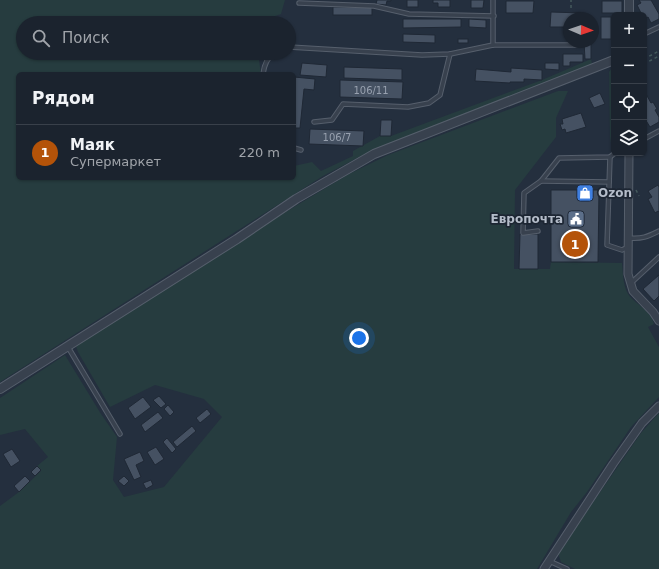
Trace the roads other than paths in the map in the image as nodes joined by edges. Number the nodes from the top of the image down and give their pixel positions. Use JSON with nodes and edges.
{"nodes":[{"id":1,"x":493,"y":0,"type":"edge"},
{"id":2,"x":629,"y":0,"type":"edge"},
{"id":3,"x":299,"y":3,"type":"dead end"},
{"id":4,"x":629,"y":12,"type":"edge"},
{"id":5,"x":494,"y":16,"type":"junction"},
{"id":6,"x":659,"y":27,"type":"edge"},
{"id":7,"x":647,"y":33,"type":"edge"},
{"id":8,"x":493,"y":45,"type":"junction"},
{"id":9,"x":563,"y":45,"type":"edge"},
{"id":10,"x":296,"y":47,"type":"edge"},
{"id":11,"x":450,"y":54,"type":"junction"},
{"id":12,"x":268,"y":60,"type":"edge"},
{"id":13,"x":611,"y":61,"type":"edge"},
{"id":14,"x":264,"y":72,"type":"edge"},
{"id":15,"x":314,"y":122,"type":"dead end"},
{"id":16,"x":659,"y":131,"type":"edge"},
{"id":17,"x":647,"y":137,"type":"edge"},
{"id":18,"x":296,"y":149,"type":"edge"},
{"id":19,"x":301,"y":150,"type":"dead end"},
{"id":20,"x":629,"y":156,"type":"edge"},
{"id":21,"x":610,"y":157,"type":"joint"},
{"id":22,"x":541,"y":181,"type":"junction"},
{"id":23,"x":609,"y":182,"type":"junction"},
{"id":24,"x":538,"y":231,"type":"dead end"},
{"id":25,"x":659,"y":231,"type":"edge"},
{"id":26,"x":629,"y":238,"type":"junction"},
{"id":27,"x":628,"y":247,"type":"junction"},
{"id":28,"x":659,"y":257,"type":"edge"},
{"id":29,"x":630,"y":284,"type":"junction"},
{"id":30,"x":658,"y":319,"type":"edge"},
{"id":31,"x":68,"y":347,"type":"junction"},
{"id":32,"x":0,"y":389,"type":"edge"},
{"id":33,"x":659,"y":406,"type":"edge"},
{"id":34,"x":120,"y":434,"type":"dead end"},
{"id":35,"x":548,"y":561,"type":"junction"},
{"id":36,"x":544,"y":569,"type":"edge"},
{"id":37,"x":567,"y":569,"type":"edge"}],
"edges":[{"from":1,"to":5,"type":"lane"},
{"from":2,"to":4,"type":"street"},
{"from":3,"to":5,"type":"lane"},
{"from":5,"to":8,"type":"lane"},
{"from":6,"to":7,"type":"lane"},
{"from":8,"to":9,"type":"lane"},
{"from":8,"to":11,"type":"lane"},
{"from":10,"to":11,"type":"lane"},
{"from":11,"to":15,"type":"lane"},
{"from":12,"to":14,"type":"lane"},
{"from":13,"to":31,"type":"street"},
{"from":16,"to":17,"type":"lane"},
{"from":18,"to":19,"type":"lane"},
{"from":20,"to":26,"type":"street"},
{"from":21,"to":22,"type":"lane"},
{"from":21,"to":23,"type":"lane"},
{"from":22,"to":23,"type":"lane"},
{"from":22,"to":24,"type":"lane"},
{"from":23,"to":27,"type":"lane"},
{"from":25,"to":26,"type":"lane"},
{"from":26,"to":27,"type":"street"},
{"from":27,"to":29,"type":"street"},
{"from":28,"to":29,"type":"lane"},
{"from":29,"to":30,"type":"street"},
{"from":31,"to":32,"type":"street"},
{"from":31,"to":34,"type":"lane"},
{"from":33,"to":35,"type":"street"},
{"from":35,"to":36,"type":"street"},
{"from":35,"to":37,"type":"lane"}]}
